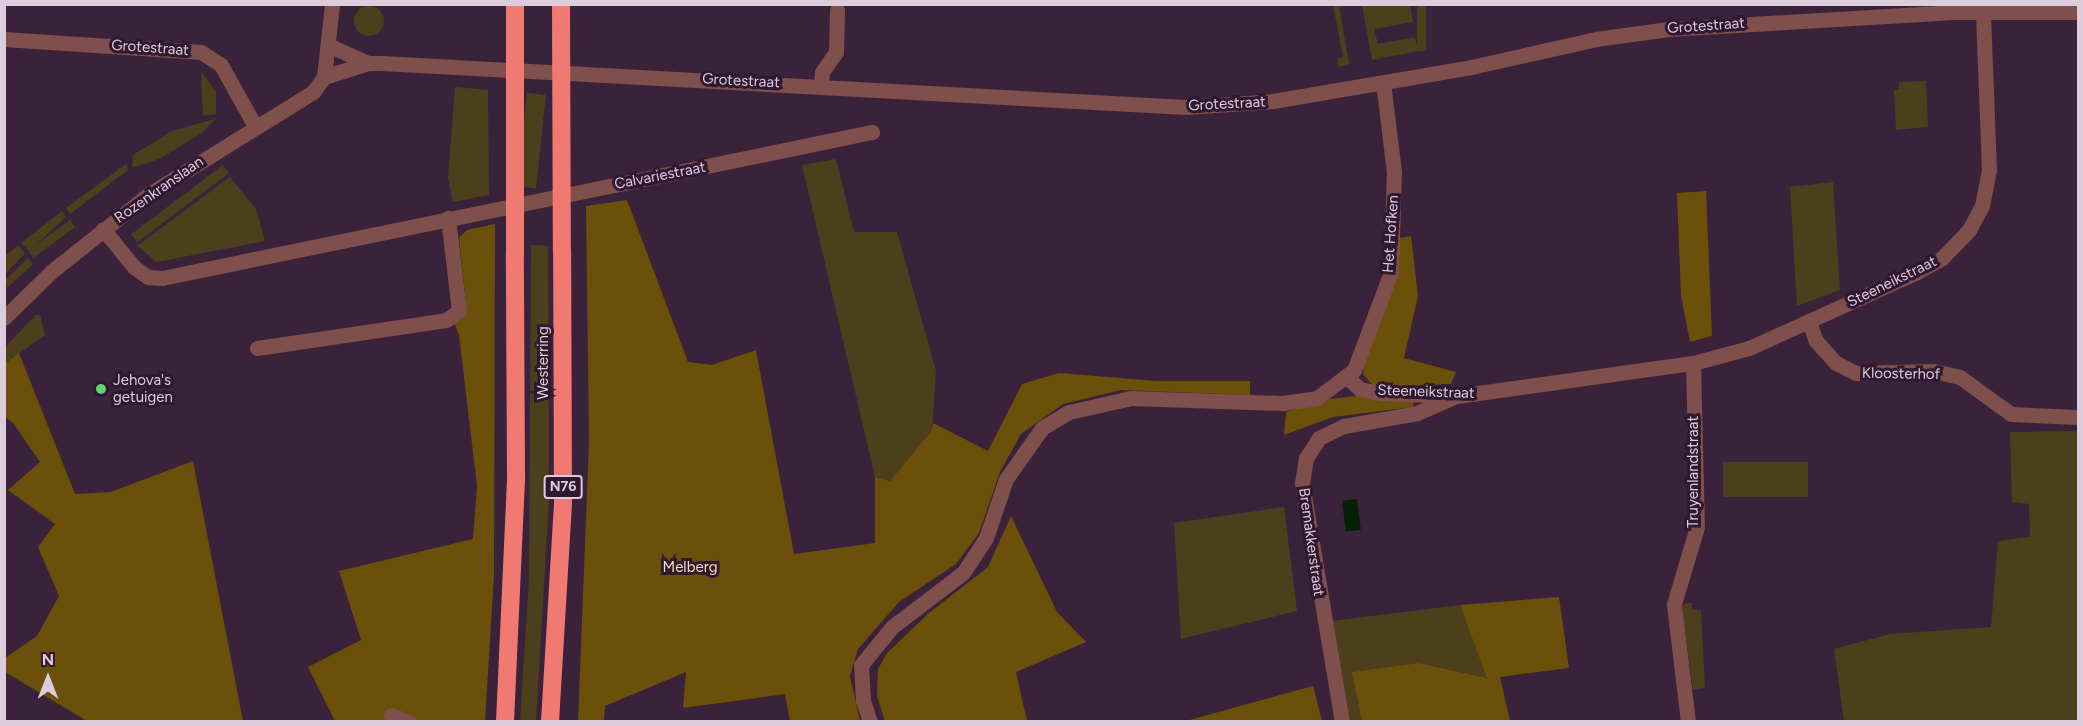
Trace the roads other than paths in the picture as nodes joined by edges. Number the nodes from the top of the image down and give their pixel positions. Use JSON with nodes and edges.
{"nodes":[{"id":1,"x":332,"y":4,"type":"edge"},
{"id":2,"x":515,"y":4,"type":"edge"},
{"id":3,"x":561,"y":4,"type":"edge"},
{"id":4,"x":837,"y":10,"type":"dead end"},
{"id":5,"x":1822,"y":12,"type":"edge"},
{"id":6,"x":2079,"y":12,"type":"edge"},
{"id":7,"x":1983,"y":14,"type":"junction"},
{"id":8,"x":4,"y":39,"type":"edge"},
{"id":9,"x":328,"y":45,"type":"junction"},
{"id":10,"x":368,"y":63,"type":"junction"},
{"id":11,"x":324,"y":77,"type":"junction"},
{"id":12,"x":1383,"y":83,"type":"junction"},
{"id":13,"x":821,"y":86,"type":"junction"},
{"id":14,"x":255,"y":126,"type":"junction"},
{"id":15,"x":872,"y":132,"type":"dead end"},
{"id":16,"x":448,"y":218,"type":"junction"},
{"id":17,"x":103,"y":229,"type":"junction"},
{"id":18,"x":4,"y":318,"type":"edge"},
{"id":19,"x":1809,"y":322,"type":"junction"},
{"id":20,"x":256,"y":348,"type":"dead end"},
{"id":21,"x":1694,"y":363,"type":"junction"},
{"id":22,"x":1348,"y":378,"type":"junction"},
{"id":23,"x":1457,"y":396,"type":"junction"},
{"id":24,"x":2079,"y":417,"type":"edge"},
{"id":25,"x":391,"y":715,"type":"dead end"},
{"id":26,"x":409,"y":722,"type":"edge"},
{"id":27,"x":505,"y":722,"type":"edge"},
{"id":28,"x":550,"y":722,"type":"edge"},
{"id":29,"x":870,"y":722,"type":"edge"},
{"id":30,"x":1342,"y":722,"type":"edge"},
{"id":31,"x":1688,"y":722,"type":"edge"}],
"edges":[{"from":1,"to":9,"type":"street"},
{"from":2,"to":27,"type":"highway","name":"Westerring","bridge":true},
{"from":3,"to":28,"type":"highway","name":"Westerring","number":"N76","bridge":true},
{"from":4,"to":13,"type":"street"},
{"from":5,"to":7,"type":"street","name":"Grotestraat"},
{"from":5,"to":12,"type":"street","name":"Grotestraat"},
{"from":6,"to":7,"type":"street","name":"Grotestraat"},
{"from":7,"to":19,"type":"street","name":"Steeneikstraat"},
{"from":8,"to":14,"type":"street","name":"Grotestraat"},
{"from":9,"to":10,"type":"street","name":"Grotestraat"},
{"from":9,"to":11,"type":"street"},
{"from":10,"to":11,"type":"street","name":"Grotestraat"},
{"from":10,"to":13,"type":"street","name":"Grotestraat"},
{"from":11,"to":14,"type":"street","name":"Rozenkranslaan"},
{"from":12,"to":13,"type":"street","name":"Grotestraat"},
{"from":12,"to":22,"type":"street","name":"Het Hofken"},
{"from":14,"to":17,"type":"street","name":"Rozenkranslaan"},
{"from":15,"to":16,"type":"street","name":"Calvariestraat"},
{"from":16,"to":17,"type":"street","name":"Calvariestraat"},
{"from":16,"to":20,"type":"street"},
{"from":17,"to":18,"type":"street","name":"Rozenkranslaan"},
{"from":19,"to":21,"type":"street","name":"Steeneikstraat"},
{"from":19,"to":24,"type":"street","name":"Kloosterhof"},
{"from":21,"to":23,"type":"street","name":"Steeneikstraat"},
{"from":21,"to":31,"type":"street","name":"Truyenlandstraat"},
{"from":22,"to":23,"type":"street","name":"Steeneikstraat"},
{"from":22,"to":29,"type":"street"},
{"from":23,"to":30,"type":"street","name":"Bremakkerstraat"},
{"from":25,"to":26,"type":"street"}]}
